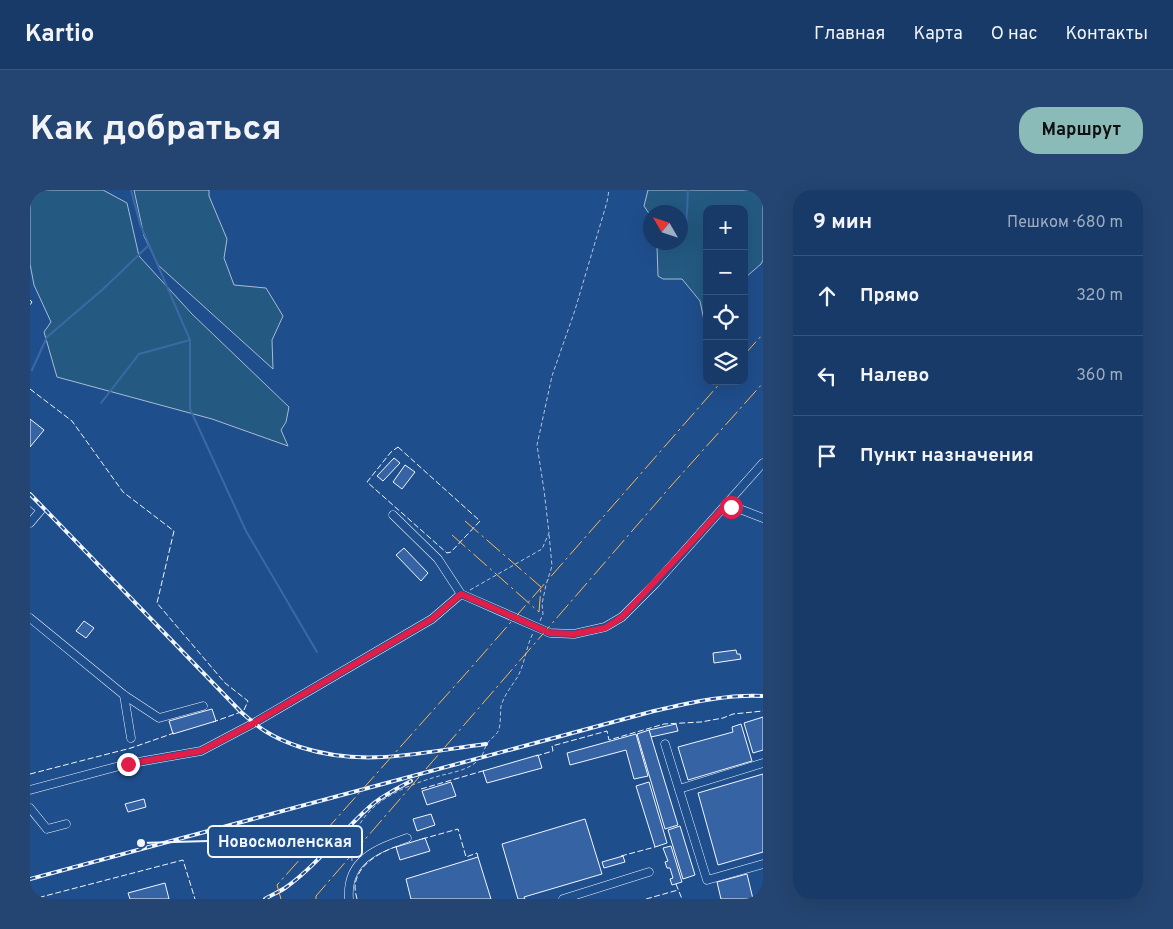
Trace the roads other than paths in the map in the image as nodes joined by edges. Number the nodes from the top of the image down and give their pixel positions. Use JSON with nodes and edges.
{"nodes":[{"id":1,"x":763,"y":463,"type":"edge"},
{"id":2,"x":30,"y":501,"type":"edge"},
{"id":3,"x":724,"y":507,"type":"junction"},
{"id":4,"x":393,"y":515,"type":"dead end"},
{"id":5,"x":763,"y":518,"type":"edge"},
{"id":6,"x":30,"y":523,"type":"edge"},
{"id":7,"x":461,"y":594,"type":"junction"},
{"id":8,"x":30,"y":618,"type":"edge"},
{"id":9,"x":124,"y":695,"type":"junction"},
{"id":10,"x":203,"y":706,"type":"dead end"},
{"id":11,"x":131,"y":738,"type":"dead end"},
{"id":12,"x":665,"y":744,"type":"dead end"},
{"id":13,"x":763,"y":763,"type":"edge"},
{"id":14,"x":30,"y":790,"type":"edge"},
{"id":15,"x":679,"y":790,"type":"junction"},
{"id":16,"x":30,"y":808,"type":"edge"},
{"id":17,"x":66,"y":824,"type":"dead end"},
{"id":18,"x":407,"y":838,"type":"dead end"},
{"id":19,"x":763,"y":864,"type":"edge"},
{"id":20,"x":649,"y":872,"type":"dead end"},
{"id":21,"x":349,"y":899,"type":"edge"},
{"id":22,"x":563,"y":899,"type":"edge"}],
"edges":[{"from":1,"to":3,"type":"street"},
{"from":2,"to":6,"type":"street"},
{"from":3,"to":5,"type":"street"},
{"from":3,"to":7,"type":"street"},
{"from":4,"to":7,"type":"street"},
{"from":7,"to":14,"type":"street"},
{"from":8,"to":9,"type":"street"},
{"from":9,"to":10,"type":"street"},
{"from":9,"to":11,"type":"street"},
{"from":12,"to":15,"type":"street"},
{"from":13,"to":15,"type":"street"},
{"from":15,"to":19,"type":"street"},
{"from":16,"to":17,"type":"street"},
{"from":18,"to":21,"type":"street"},
{"from":20,"to":22,"type":"street"}]}
